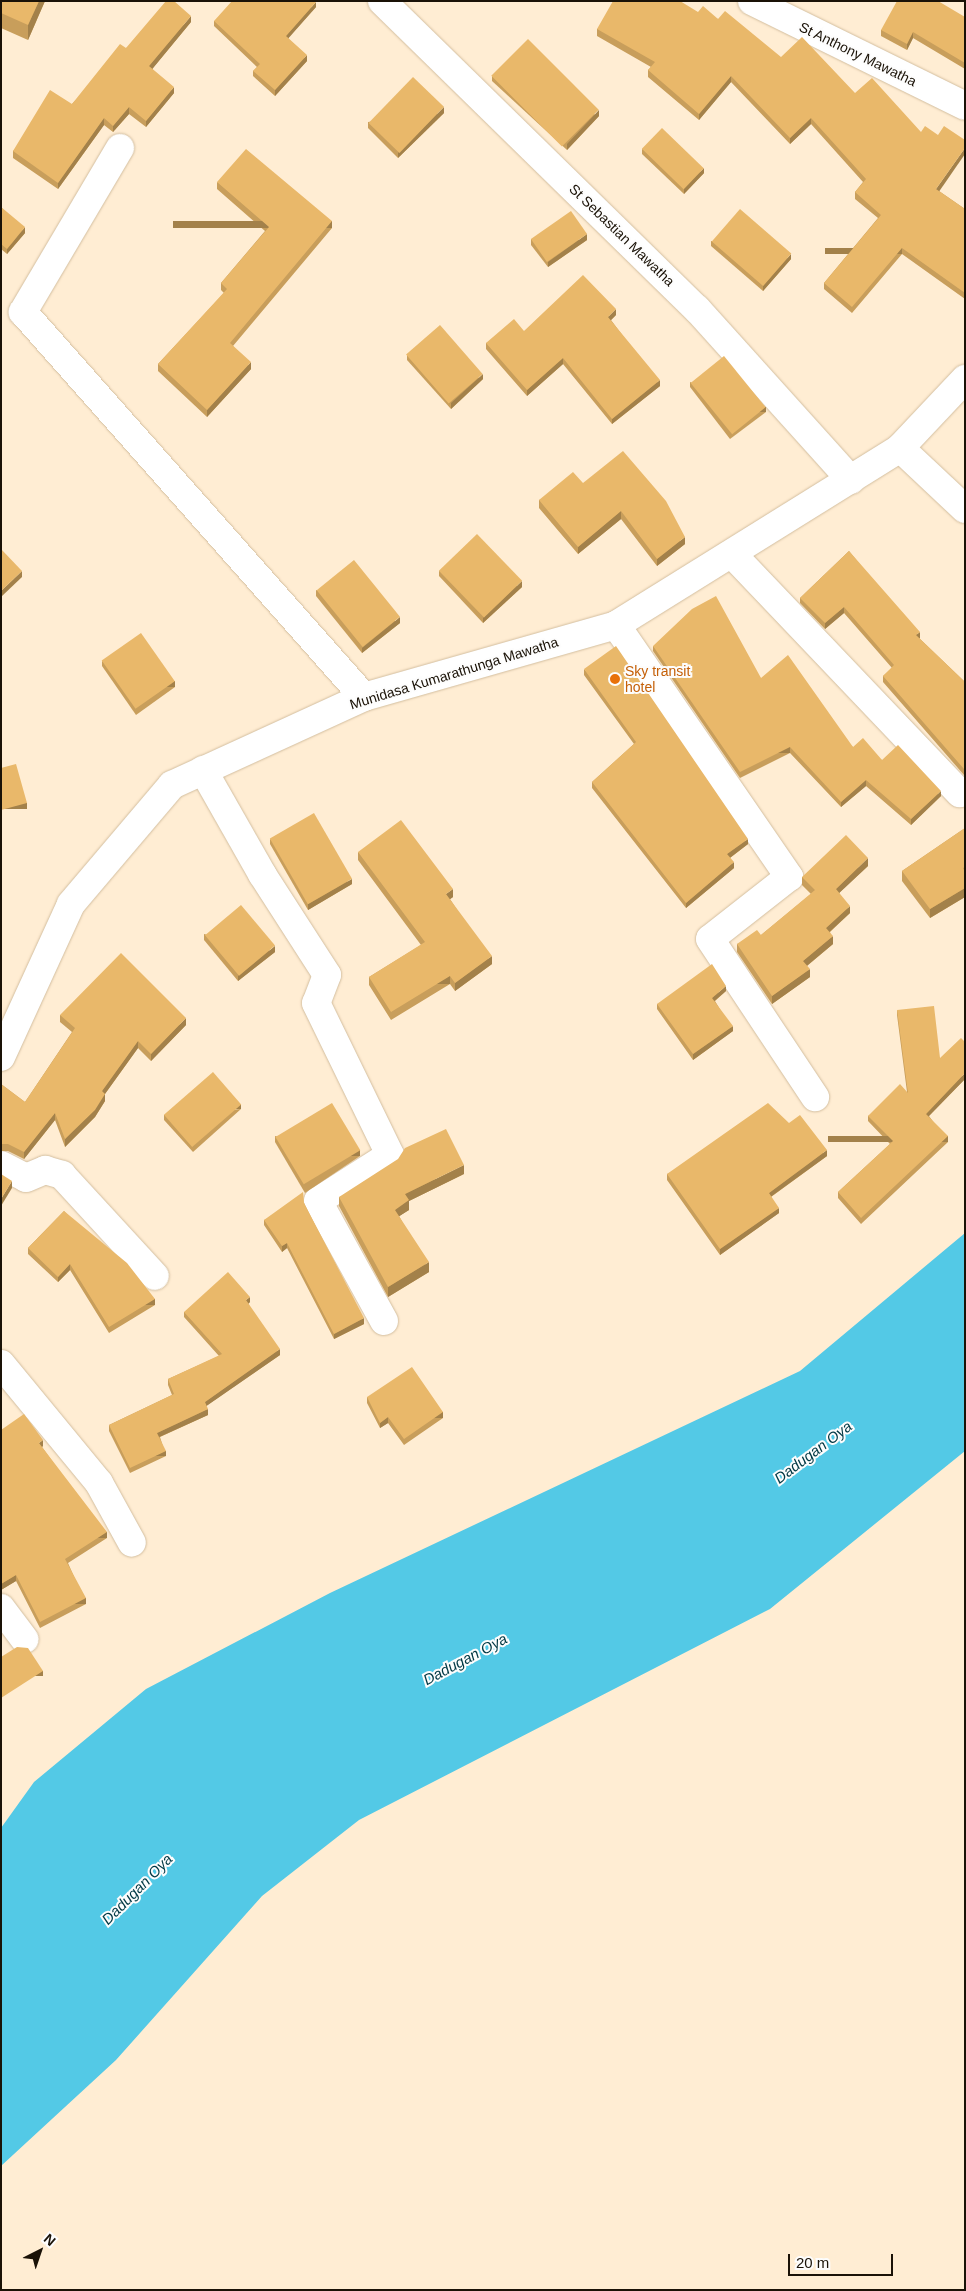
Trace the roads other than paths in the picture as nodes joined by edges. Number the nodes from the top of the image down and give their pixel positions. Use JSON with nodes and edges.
{"nodes":[{"id":1,"x":382,"y":1,"type":"edge"},
{"id":2,"x":752,"y":1,"type":"edge"},
{"id":3,"x":965,"y":106,"type":"edge"},
{"id":4,"x":120,"y":148,"type":"dead end"},
{"id":5,"x":965,"y":379,"type":"edge"},
{"id":6,"x":900,"y":448,"type":"junction"},
{"id":7,"x":851,"y":480,"type":"junction"},
{"id":8,"x":965,"y":509,"type":"edge"},
{"id":9,"x":733,"y":554,"type":"junction"},
{"id":10,"x":616,"y":625,"type":"junction"},
{"id":11,"x":364,"y":697,"type":"junction"},
{"id":12,"x":203,"y":770,"type":"junction"},
{"id":13,"x":960,"y":793,"type":"dead end"},
{"id":14,"x":1,"y":1057,"type":"edge"},
{"id":15,"x":816,"y":1097,"type":"dead end"},
{"id":16,"x":1,"y":1165,"type":"edge"},
{"id":17,"x":155,"y":1276,"type":"dead end"},
{"id":18,"x":384,"y":1322,"type":"dead end"},
{"id":19,"x":1,"y":1364,"type":"edge"},
{"id":20,"x":132,"y":1543,"type":"dead end"},
{"id":21,"x":1,"y":1608,"type":"edge"},
{"id":22,"x":24,"y":1639,"type":"dead end"}],
"edges":[{"from":1,"to":7,"type":"street","name":"St Sebastian Mawatha"},
{"from":2,"to":3,"type":"street","name":"St Anthony Mawatha"},
{"from":4,"to":11,"type":"street"},
{"from":5,"to":6,"type":"street","name":"Munidasa Kumarathunga Mawatha"},
{"from":6,"to":7,"type":"street","name":"Munidasa Kumarathunga Mawatha"},
{"from":6,"to":8,"type":"street"},
{"from":7,"to":9,"type":"street","name":"Munidasa Kumarathunga Mawatha"},
{"from":9,"to":10,"type":"street","name":"Munidasa Kumarathunga Mawatha"},
{"from":9,"to":13,"type":"street"},
{"from":10,"to":11,"type":"street","name":"Munidasa Kumarathunga Mawatha"},
{"from":10,"to":15,"type":"street"},
{"from":11,"to":12,"type":"street","name":"Munidasa Kumarathunga Mawatha"},
{"from":12,"to":14,"type":"street","name":"Munidasa Kumarathunga Mawatha"},
{"from":12,"to":18,"type":"street"},
{"from":16,"to":17,"type":"street"},
{"from":19,"to":20,"type":"street"},
{"from":21,"to":22,"type":"street"}]}
